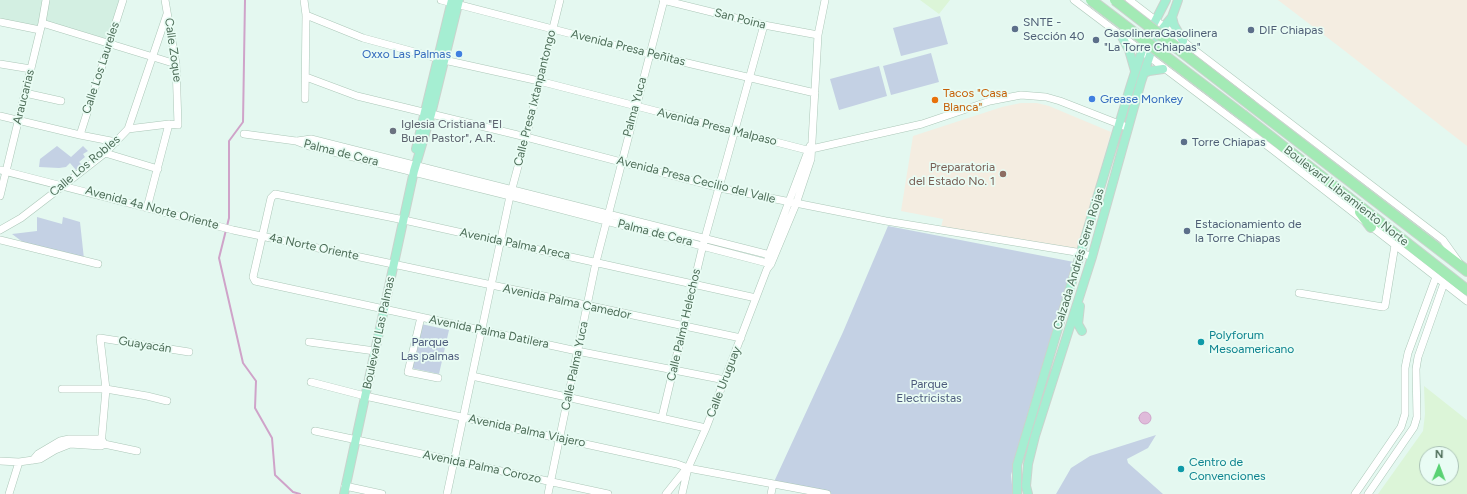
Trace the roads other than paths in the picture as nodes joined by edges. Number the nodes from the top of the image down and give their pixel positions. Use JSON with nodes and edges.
{"nodes":[{"id":1,"x":46,"y":0,"type":"edge"},
{"id":2,"x":123,"y":0,"type":"edge"},
{"id":3,"x":165,"y":0,"type":"edge"},
{"id":4,"x":304,"y":0,"type":"edge"},
{"id":5,"x":441,"y":0,"type":"edge"},
{"id":6,"x":560,"y":0,"type":"edge"},
{"id":7,"x":663,"y":0,"type":"edge"},
{"id":8,"x":825,"y":0,"type":"edge"},
{"id":9,"x":1074,"y":0,"type":"edge"},
{"id":10,"x":1091,"y":0,"type":"edge"},
{"id":11,"x":1115,"y":0,"type":"edge"},
{"id":12,"x":1129,"y":0,"type":"edge"},
{"id":13,"x":1166,"y":0,"type":"edge"},
{"id":14,"x":1178,"y":0,"type":"edge"},
{"id":15,"x":455,"y":2,"type":"edge"},
{"id":16,"x":167,"y":14,"type":"junction"},
{"id":17,"x":306,"y":15,"type":"junction"},
{"id":18,"x":1172,"y":17,"type":"junction"},
{"id":19,"x":0,"y":22,"type":"edge"},
{"id":20,"x":1154,"y":24,"type":"junction"},
{"id":21,"x":764,"y":25,"type":"junction"},
{"id":22,"x":41,"y":26,"type":"junction"},
{"id":23,"x":552,"y":30,"type":"junction"},
{"id":24,"x":1162,"y":30,"type":"junction"},
{"id":25,"x":818,"y":35,"type":"junction"},
{"id":26,"x":1122,"y":36,"type":"junction"},
{"id":27,"x":1183,"y":41,"type":"junction"},
{"id":28,"x":110,"y":43,"type":"junction"},
{"id":29,"x":1142,"y":52,"type":"junction"},
{"id":30,"x":649,"y":54,"type":"junction"},
{"id":31,"x":152,"y":57,"type":"junction"},
{"id":32,"x":1149,"y":58,"type":"junction"},
{"id":33,"x":441,"y":59,"type":"junction"},
{"id":34,"x":0,"y":64,"type":"edge"},
{"id":35,"x":176,"y":64,"type":"junction"},
{"id":36,"x":31,"y":69,"type":"junction"},
{"id":37,"x":1163,"y":69,"type":"junction"},
{"id":38,"x":1135,"y":71,"type":"junction"},
{"id":39,"x":1144,"y":73,"type":"junction"},
{"id":40,"x":306,"y":77,"type":"junction"},
{"id":41,"x":749,"y":78,"type":"junction"},
{"id":42,"x":539,"y":81,"type":"junction"},
{"id":43,"x":25,"y":92,"type":"junction"},
{"id":44,"x":815,"y":93,"type":"junction"},
{"id":45,"x":306,"y":99,"type":"dead end"},
{"id":46,"x":61,"y":101,"type":"dead end"},
{"id":47,"x":635,"y":106,"type":"junction"},
{"id":48,"x":428,"y":113,"type":"junction"},
{"id":49,"x":0,"y":116,"type":"edge"},
{"id":50,"x":17,"y":121,"type":"junction"},
{"id":51,"x":169,"y":124,"type":"junction"},
{"id":52,"x":1119,"y":124,"type":"junction"},
{"id":53,"x":1128,"y":128,"type":"junction"},
{"id":54,"x":128,"y":129,"type":"junction"},
{"id":55,"x":734,"y":132,"type":"junction"},
{"id":56,"x":244,"y":134,"type":"dead end"},
{"id":57,"x":80,"y":136,"type":"junction"},
{"id":58,"x":526,"y":137,"type":"junction"},
{"id":59,"x":116,"y":142,"type":"junction"},
{"id":60,"x":810,"y":148,"type":"junction"},
{"id":61,"x":105,"y":153,"type":"junction"},
{"id":62,"x":621,"y":162,"type":"junction"},
{"id":63,"x":414,"y":167,"type":"junction"},
{"id":64,"x":158,"y":169,"type":"junction"},
{"id":65,"x":3,"y":171,"type":"edge"},
{"id":66,"x":64,"y":185,"type":"junction"},
{"id":67,"x":720,"y":188,"type":"junction"},
{"id":68,"x":511,"y":193,"type":"junction"},
{"id":69,"x":0,"y":196,"type":"edge"},
{"id":70,"x":1348,"y":198,"type":"junction"},
{"id":71,"x":792,"y":203,"type":"junction"},
{"id":72,"x":147,"y":208,"type":"junction"},
{"id":73,"x":607,"y":218,"type":"junction"},
{"id":74,"x":404,"y":220,"type":"junction"},
{"id":75,"x":1371,"y":227,"type":"junction"},
{"id":76,"x":0,"y":230,"type":"edge"},
{"id":77,"x":233,"y":230,"type":"joint"},
{"id":78,"x":263,"y":236,"type":"junction"},
{"id":79,"x":0,"y":240,"type":"edge"},
{"id":80,"x":500,"y":242,"type":"junction"},
{"id":81,"x":704,"y":242,"type":"junction"},
{"id":82,"x":1395,"y":245,"type":"junction"},
{"id":83,"x":1082,"y":254,"type":"junction"},
{"id":84,"x":771,"y":255,"type":"junction"},
{"id":85,"x":1092,"y":257,"type":"junction"},
{"id":86,"x":596,"y":262,"type":"junction"},
{"id":87,"x":98,"y":264,"type":"dead end"},
{"id":88,"x":394,"y":265,"type":"junction"},
{"id":89,"x":768,"y":265,"type":"junction"},
{"id":90,"x":1466,"y":270,"type":"edge"},
{"id":91,"x":1436,"y":277,"type":"junction"},
{"id":92,"x":694,"y":282,"type":"junction"},
{"id":93,"x":1444,"y":283,"type":"junction"},
{"id":94,"x":492,"y":286,"type":"junction"},
{"id":95,"x":1467,"y":290,"type":"edge"},
{"id":96,"x":1299,"y":294,"type":"dead end"},
{"id":97,"x":756,"y":298,"type":"junction"},
{"id":98,"x":1078,"y":300,"type":"junction"},
{"id":99,"x":1467,"y":301,"type":"edge"},
{"id":100,"x":588,"y":306,"type":"junction"},
{"id":101,"x":384,"y":309,"type":"junction"},
{"id":102,"x":421,"y":317,"type":"junction"},
{"id":103,"x":684,"y":326,"type":"junction"},
{"id":104,"x":482,"y":329,"type":"junction"},
{"id":105,"x":1082,"y":331,"type":"dead end"},
{"id":106,"x":741,"y":338,"type":"junction"},
{"id":107,"x":309,"y":342,"type":"dead end"},
{"id":108,"x":375,"y":351,"type":"junction"},
{"id":109,"x":577,"y":351,"type":"junction"},
{"id":110,"x":189,"y":352,"type":"dead end"},
{"id":111,"x":674,"y":370,"type":"junction"},
{"id":112,"x":472,"y":376,"type":"junction"},
{"id":113,"x":438,"y":378,"type":"dead end"},
{"id":114,"x":725,"y":380,"type":"junction"},
{"id":115,"x":311,"y":382,"type":"dead end"},
{"id":116,"x":62,"y":389,"type":"dead end"},
{"id":117,"x":106,"y":389,"type":"junction"},
{"id":118,"x":365,"y":396,"type":"junction"},
{"id":119,"x":568,"y":398,"type":"junction"},
{"id":120,"x":167,"y":401,"type":"dead end"},
{"id":121,"x":464,"y":417,"type":"junction"},
{"id":122,"x":662,"y":417,"type":"junction"},
{"id":123,"x":706,"y":428,"type":"junction"},
{"id":124,"x":315,"y":431,"type":"dead end"},
{"id":125,"x":560,"y":438,"type":"junction"},
{"id":126,"x":356,"y":439,"type":"junction"},
{"id":127,"x":102,"y":443,"type":"junction"},
{"id":128,"x":136,"y":451,"type":"dead end"},
{"id":129,"x":0,"y":461,"type":"edge"},
{"id":130,"x":454,"y":461,"type":"junction"},
{"id":131,"x":19,"y":462,"type":"junction"},
{"id":132,"x":688,"y":468,"type":"junction"},
{"id":133,"x":550,"y":482,"type":"junction"},
{"id":134,"x":773,"y":484,"type":"junction"},
{"id":135,"x":345,"y":490,"type":"edge"},
{"id":136,"x":9,"y":494,"type":"edge"},
{"id":137,"x":382,"y":494,"type":"edge"},
{"id":138,"x":447,"y":494,"type":"edge"},
{"id":139,"x":548,"y":494,"type":"edge"},
{"id":140,"x":608,"y":494,"type":"edge"},
{"id":141,"x":666,"y":494,"type":"edge"},
{"id":142,"x":682,"y":494,"type":"edge"},
{"id":143,"x":771,"y":494,"type":"edge"},
{"id":144,"x":827,"y":494,"type":"edge"},
{"id":145,"x":1017,"y":494,"type":"edge"},
{"id":146,"x":1028,"y":494,"type":"edge"},
{"id":147,"x":1355,"y":494,"type":"edge"},
{"id":148,"x":1368,"y":494,"type":"edge"}],
"edges":[{"from":1,"to":22,"type":"street","name":"Araucarias"},
{"from":2,"to":28,"type":"street","name":"Calle Los Laureles"},
{"from":3,"to":16,"type":"street","name":"Calle Zoque"},
{"from":4,"to":17,"type":"street"},
{"from":5,"to":15,"type":"street","name":"Avenida Presa Peñitas"},
{"from":6,"to":23,"type":"street","name":"Calle Presa Ixtanpantongo"},
{"from":7,"to":21,"type":"street","name":"San Poina"},
{"from":7,"to":30,"type":"street","name":"Palma Yuca"},
{"from":8,"to":25,"type":"street","name":"Calle Uruguay"},
{"from":9,"to":26,"type":"street"},
{"from":10,"to":70,"type":"highway","name":"Boulevard Libramiento Norte","bridge":true},
{"from":11,"to":90,"type":"highway","name":"Boulevard Libramiento Norte","bridge":true},
{"from":12,"to":20,"type":"street"},
{"from":13,"to":20,"type":"main road","name":"Calzada Andrés Serra Rojas"},
{"from":14,"to":18,"type":"main road","name":"Calzada Andrés Serra Rojas"},
{"from":15,"to":23,"type":"street","name":"Avenida Presa Peñitas"},
{"from":15,"to":33,"type":"main road","name":"Boulevard Las Palmas"},
{"from":16,"to":31,"type":"street","name":"Calle Los Robles"},
{"from":16,"to":35,"type":"street","name":"Calle Zoque"},
{"from":17,"to":33,"type":"street","name":"Avenida Presa Malpaso"},
{"from":17,"to":40,"type":"street"},
{"from":18,"to":24,"type":"main road","name":"Calzada Andrés Serra Rojas"},
{"from":18,"to":27,"type":"main road"},
{"from":19,"to":22,"type":"street"},
{"from":20,"to":24,"type":"street"},
{"from":20,"to":29,"type":"main road","name":"Calzada Andrés Serra Rojas"},
{"from":21,"to":25,"type":"street","name":"San Poina"},
{"from":21,"to":41,"type":"street","name":"Calle Palma Helechos"},
{"from":22,"to":28,"type":"street"},
{"from":22,"to":36,"type":"street","name":"Araucarias"},
{"from":23,"to":30,"type":"street","name":"Avenida Presa Peñitas"},
{"from":23,"to":42,"type":"street","name":"Calle Presa Ixtanpantongo"},
{"from":24,"to":27,"type":"street"},
{"from":24,"to":32,"type":"main road","name":"Calzada Andrés Serra Rojas"},
{"from":25,"to":44,"type":"street","name":"Calle Uruguay"},
{"from":26,"to":29,"type":"street"},
{"from":26,"to":38,"type":"main road"},
{"from":27,"to":90,"type":"street"},
{"from":28,"to":31,"type":"street"},
{"from":28,"to":57,"type":"street","name":"Calle Los Laureles"},
{"from":29,"to":32,"type":"street"},
{"from":29,"to":38,"type":"main road","name":"Calzada Andrés Serra Rojas"},
{"from":30,"to":41,"type":"street","name":"Avenida Presa Peñitas"},
{"from":30,"to":47,"type":"street","name":"Palma Yuca"},
{"from":31,"to":35,"type":"street"},
{"from":31,"to":54,"type":"street","name":"Calle Los Robles"},
{"from":32,"to":37,"type":"street"},
{"from":32,"to":39,"type":"main road","name":"Calzada Andrés Serra Rojas"},
{"from":33,"to":42,"type":"street","name":"Avenida Presa Malpaso"},
{"from":33,"to":48,"type":"main road","name":"Boulevard Las Palmas"},
{"from":34,"to":36,"type":"street"},
{"from":35,"to":51,"type":"street","name":"Calle Zoque"},
{"from":36,"to":43,"type":"street","name":"Araucarias"},
{"from":37,"to":39,"type":"main road"},
{"from":37,"to":75,"type":"street"},
{"from":38,"to":52,"type":"main road","name":"Calzada Andrés Serra Rojas"},
{"from":39,"to":53,"type":"main road","name":"Calzada Andrés Serra Rojas"},
{"from":40,"to":45,"type":"street"},
{"from":40,"to":48,"type":"street","name":"Avenida Presa Cecilio del Valle"},
{"from":41,"to":44,"type":"street","name":"Avenida Presa Peñitas"},
{"from":41,"to":55,"type":"street","name":"Calle Palma Helechos"},
{"from":42,"to":47,"type":"street","name":"Avenida Presa Malpaso"},
{"from":42,"to":58,"type":"street","name":"Calle Presa Ixtanpantongo"},
{"from":43,"to":46,"type":"street"},
{"from":43,"to":50,"type":"street","name":"Araucarias"},
{"from":44,"to":60,"type":"street","name":"Calle Uruguay"},
{"from":47,"to":55,"type":"street","name":"Avenida Presa Malpaso"},
{"from":47,"to":62,"type":"street","name":"Palma Yuca"},
{"from":48,"to":58,"type":"street","name":"Avenida Presa Cecilio del Valle"},
{"from":48,"to":63,"type":"main road","name":"Boulevard Las Palmas"},
{"from":49,"to":50,"type":"street"},
{"from":50,"to":57,"type":"street"},
{"from":50,"to":65,"type":"street","name":"Araucarias"},
{"from":51,"to":54,"type":"street"},
{"from":51,"to":64,"type":"street"},
{"from":52,"to":53,"type":"street","name":"Avenida Presa Malpaso"},
{"from":52,"to":60,"type":"street","name":"Avenida Presa Malpaso"},
{"from":52,"to":83,"type":"main road","name":"Calzada Andrés Serra Rojas"},
{"from":53,"to":85,"type":"main road","name":"Calzada Andrés Serra Rojas"},
{"from":54,"to":59,"type":"street","name":"Calle Los Robles"},
{"from":55,"to":60,"type":"street","name":"Avenida Presa Malpaso"},
{"from":55,"to":67,"type":"street","name":"Calle Palma Helechos"},
{"from":56,"to":63,"type":"street","name":"Palma de Cera"},
{"from":57,"to":59,"type":"street"},
{"from":58,"to":62,"type":"street","name":"Avenida Presa Cecilio del Valle"},
{"from":58,"to":68,"type":"street","name":"Calle Presa Ixtanpantongo"},
{"from":59,"to":61,"type":"street","name":"Calle Los Robles"},
{"from":60,"to":71,"type":"street","name":"Calle Uruguay"},
{"from":61,"to":64,"type":"street"},
{"from":61,"to":66,"type":"street","name":"Calle Los Robles"},
{"from":62,"to":67,"type":"street","name":"Avenida Presa Cecilio del Valle"},
{"from":62,"to":73,"type":"street","name":"Palma Yuca"},
{"from":63,"to":68,"type":"street","name":"Palma de Cera"},
{"from":63,"to":74,"type":"main road","name":"Boulevard Las Palmas"},
{"from":64,"to":72,"type":"street"},
{"from":65,"to":66,"type":"street","name":"Avenida 4a Norte Oriente"},
{"from":65,"to":69,"type":"street","name":"Araucarias"},
{"from":66,"to":72,"type":"street","name":"Avenida 4a Norte Oriente"},
{"from":66,"to":76,"type":"street","name":"Calle Los Robles"},
{"from":67,"to":71,"type":"street","name":"Avenida Presa Cecilio del Valle"},
{"from":67,"to":81,"type":"street","name":"Calle Palma Helechos"},
{"from":68,"to":73,"type":"street","name":"Palma de Cera"},
{"from":68,"to":80,"type":"street","name":"Calle Presa Ixtanpantongo"},
{"from":70,"to":75,"type":"highway"},
{"from":70,"to":95,"type":"highway","name":"Boulevard Libramiento Norte"},
{"from":71,"to":83,"type":"street","name":"Avenida Presa Cecilio del Valle"},
{"from":71,"to":84,"type":"street","name":"Calle Uruguay"},
{"from":72,"to":77,"type":"street","name":"Avenida 4a Norte Oriente"},
{"from":73,"to":81,"type":"street","name":"Palma de Cera"},
{"from":73,"to":86,"type":"street","name":"Calle Palma Yuca"},
{"from":74,"to":78,"type":"street","name":"Avenida Palma Areca"},
{"from":74,"to":80,"type":"street","name":"Avenida Palma Areca"},
{"from":74,"to":88,"type":"main road","name":"Boulevard Las Palmas"},
{"from":75,"to":82,"type":"street"},
{"from":77,"to":78,"type":"street","name":"4a Norte Oriente"},
{"from":78,"to":88,"type":"street","name":"4a Norte Oriente"},
{"from":78,"to":101,"type":"street","name":"Avenida Palma Datilera"},
{"from":79,"to":87,"type":"street"},
{"from":80,"to":86,"type":"street","name":"Avenida Palma Areca"},
{"from":80,"to":94,"type":"street","name":"Calle Presa Ixtanpantongo"},
{"from":81,"to":84,"type":"street","name":"Palma de Cera"},
{"from":81,"to":89,"type":"street","name":"Palma de Cera"},
{"from":81,"to":92,"type":"street","name":"Calle Palma Helechos"},
{"from":82,"to":91,"type":"street"},
{"from":82,"to":96,"type":"street"},
{"from":83,"to":85,"type":"street","name":"Avenida Presa Cecilio del Valle"},
{"from":83,"to":145,"type":"main road","name":"Calzada Andrés Serra Rojas"},
{"from":84,"to":89,"type":"street","name":"Calle Uruguay"},
{"from":85,"to":98,"type":"main road","name":"Calzada Andrés Serra Rojas"},
{"from":86,"to":92,"type":"street","name":"Avenida Palma Areca"},
{"from":86,"to":100,"type":"street","name":"Calle Palma Yuca"},
{"from":88,"to":94,"type":"street","name":"Avenida Palma Camedor"},
{"from":88,"to":101,"type":"main road","name":"Boulevard Las Palmas"},
{"from":89,"to":97,"type":"street","name":"Calle Uruguay"},
{"from":91,"to":93,"type":"street"},
{"from":91,"to":147,"type":"street"},
{"from":92,"to":97,"type":"street","name":"Avenida Palma Areca"},
{"from":92,"to":103,"type":"street","name":"Calle Palma Helechos"},
{"from":93,"to":99,"type":"street"},
{"from":93,"to":148,"type":"street"},
{"from":94,"to":100,"type":"street","name":"Avenida Palma Camedor"},
{"from":94,"to":104,"type":"street","name":"Calle Presa Ixtanpantongo"},
{"from":97,"to":106,"type":"street","name":"Calle Uruguay"},
{"from":98,"to":105,"type":"main road"},
{"from":98,"to":146,"type":"main road","name":"Calzada Andrés Serra Rojas"},
{"from":100,"to":103,"type":"street","name":"Avenida Palma Camedor"},
{"from":100,"to":109,"type":"street","name":"Calle Palma Yuca"},
{"from":101,"to":102,"type":"street","name":"Avenida Palma Datilera"},
{"from":101,"to":108,"type":"main road","name":"Boulevard Las Palmas"},
{"from":102,"to":104,"type":"street","name":"Avenida Palma Datilera"},
{"from":102,"to":113,"type":"street"},
{"from":103,"to":106,"type":"street","name":"Avenida Palma Camedor"},
{"from":103,"to":111,"type":"street","name":"Calle Palma Helechos"},
{"from":104,"to":109,"type":"street","name":"Avenida Palma Datilera"},
{"from":104,"to":112,"type":"street","name":"Calle Presa Ixtanpantongo"},
{"from":106,"to":114,"type":"street","name":"Calle Uruguay"},
{"from":107,"to":108,"type":"street"},
{"from":108,"to":118,"type":"main road","name":"Boulevard Las Palmas"},
{"from":109,"to":111,"type":"street","name":"Avenida Palma Datilera"},
{"from":109,"to":119,"type":"street","name":"Calle Palma Yuca"},
{"from":110,"to":117,"type":"street","name":"Guayacán"},
{"from":111,"to":114,"type":"street","name":"Avenida Palma Datilera"},
{"from":111,"to":122,"type":"street","name":"Calle Palma Helechos"},
{"from":112,"to":119,"type":"street"},
{"from":112,"to":121,"type":"street","name":"Calle Presa Ixtanpantongo"},
{"from":114,"to":123,"type":"street","name":"Calle Uruguay"},
{"from":115,"to":118,"type":"street","name":"Avenida Palma Viajero"},
{"from":116,"to":117,"type":"street"},
{"from":117,"to":120,"type":"street"},
{"from":117,"to":127,"type":"street"},
{"from":118,"to":121,"type":"street","name":"Avenida Palma Viajero"},
{"from":118,"to":126,"type":"main road","name":"Boulevard Las Palmas"},
{"from":119,"to":122,"type":"street"},
{"from":119,"to":125,"type":"street","name":"Calle Palma Yuca"},
{"from":121,"to":125,"type":"street","name":"Avenida Palma Viajero"},
{"from":121,"to":130,"type":"street","name":"Calle Presa Ixtanpantongo"},
{"from":122,"to":123,"type":"street"},
{"from":123,"to":132,"type":"street","name":"Calle Uruguay"},
{"from":124,"to":126,"type":"street","name":"Avenida Palma Corozo"},
{"from":125,"to":132,"type":"street","name":"Avenida Palma Viajero"},
{"from":125,"to":133,"type":"street","name":"Calle Palma Yuca"},
{"from":126,"to":130,"type":"street","name":"Avenida Palma Corozo"},
{"from":126,"to":135,"type":"main road","name":"Boulevard Las Palmas"},
{"from":127,"to":128,"type":"street"},
{"from":127,"to":131,"type":"street"},
{"from":129,"to":131,"type":"street"},
{"from":130,"to":133,"type":"street","name":"Avenida Palma Corozo"},
{"from":130,"to":138,"type":"street","name":"Calle Presa Ixtanpantongo"},
{"from":131,"to":136,"type":"street"},
{"from":132,"to":134,"type":"street","name":"Avenida Palma Viajero"},
{"from":132,"to":141,"type":"street"},
{"from":132,"to":142,"type":"street","name":"Calle Uruguay"},
{"from":133,"to":139,"type":"street","name":"Calle Palma Yuca"},
{"from":133,"to":140,"type":"street","name":"Avenida Palma Corozo"},
{"from":134,"to":143,"type":"street"},
{"from":134,"to":144,"type":"street","name":"Avenida Palma Viajero"},
{"from":135,"to":137,"type":"street"}]}
